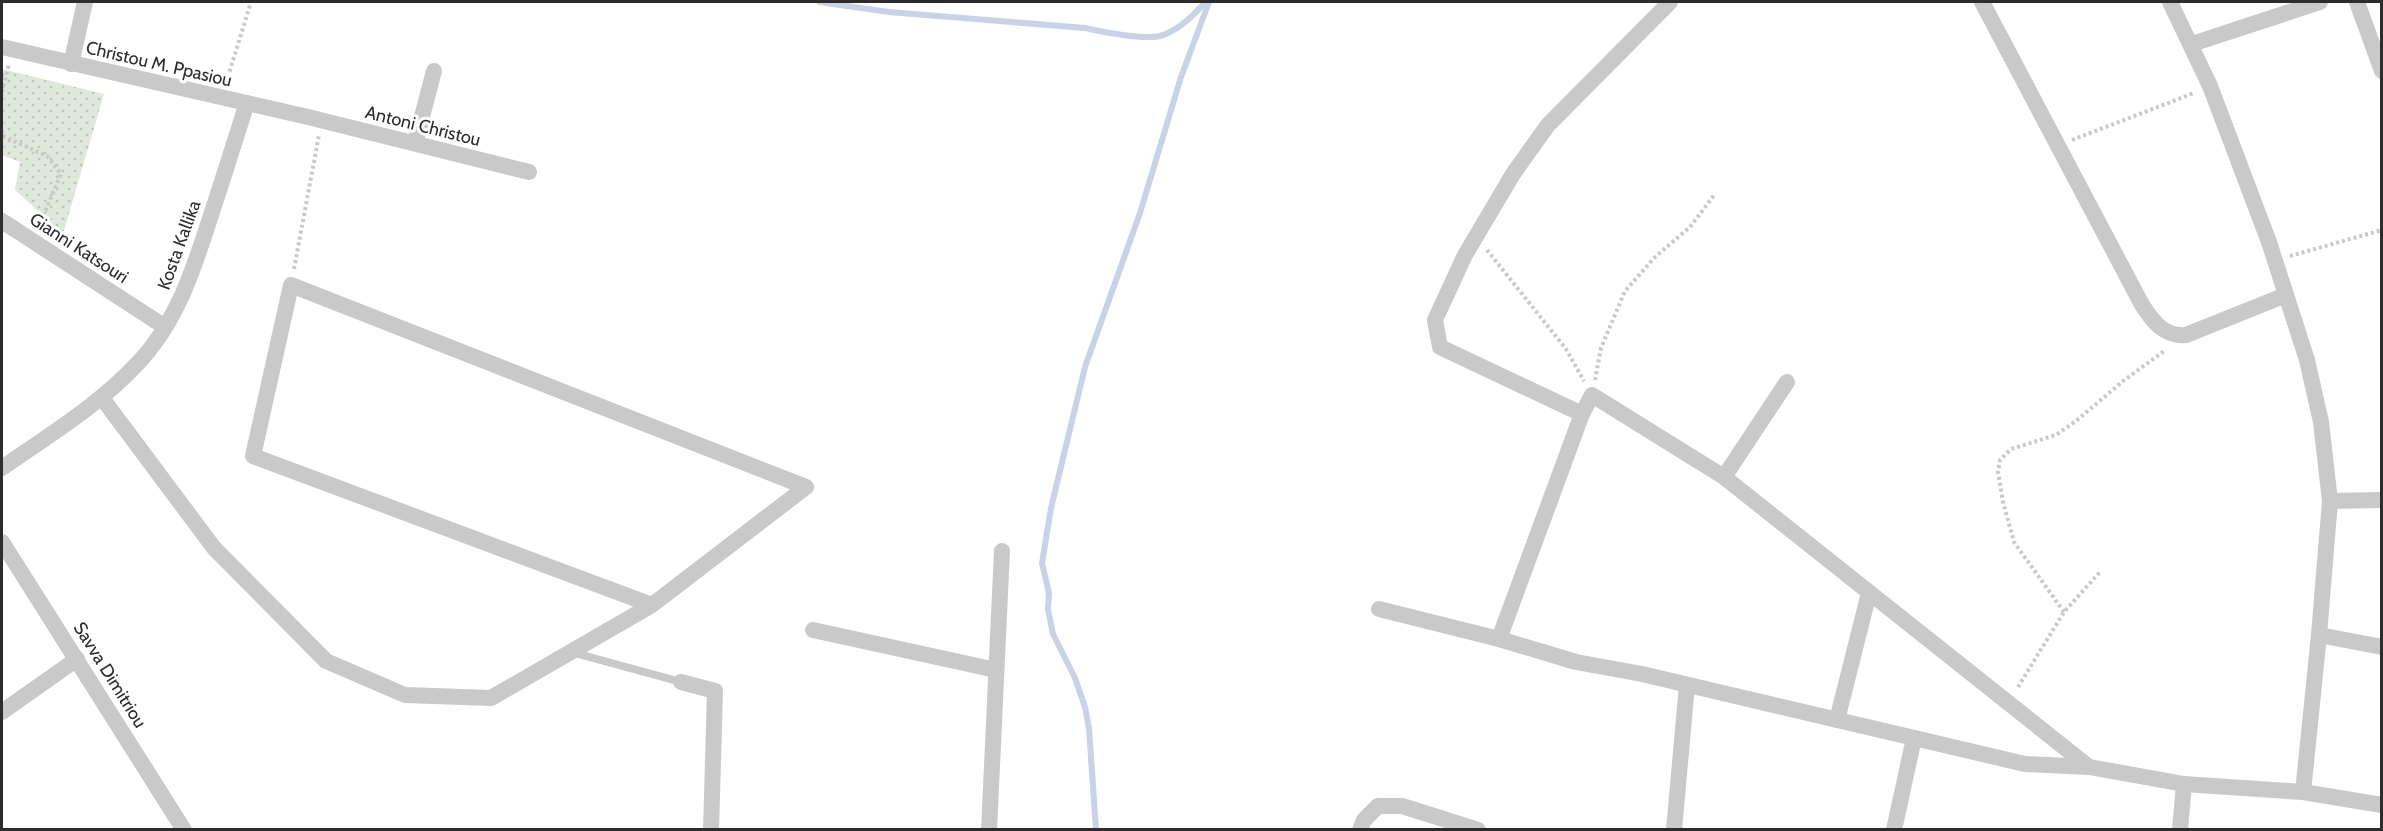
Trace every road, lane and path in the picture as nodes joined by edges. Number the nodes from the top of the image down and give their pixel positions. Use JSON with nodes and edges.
{"nodes":[{"id":1,"x":85,"y":2,"type":"edge"},
{"id":2,"x":251,"y":2,"type":"edge"},
{"id":3,"x":1670,"y":2,"type":"edge"},
{"id":4,"x":1982,"y":2,"type":"edge"},
{"id":5,"x":2170,"y":2,"type":"edge"},
{"id":6,"x":2320,"y":2,"type":"edge"},
{"id":7,"x":2357,"y":2,"type":"edge"},
{"id":8,"x":2192,"y":44,"type":"junction"},
{"id":9,"x":7,"y":48,"type":"edge"},
{"id":10,"x":71,"y":64,"type":"junction"},
{"id":11,"x":434,"y":71,"type":"dead end"},
{"id":12,"x":2382,"y":71,"type":"edge"},
{"id":13,"x":2210,"y":86,"type":"junction"},
{"id":14,"x":2,"y":92,"type":"edge"},
{"id":15,"x":222,"y":98,"type":"junction"},
{"id":16,"x":247,"y":104,"type":"junction"},
{"id":17,"x":315,"y":119,"type":"junction"},
{"id":18,"x":2,"y":130,"type":"edge"},
{"id":19,"x":415,"y":144,"type":"junction"},
{"id":20,"x":2058,"y":146,"type":"junction"},
{"id":21,"x":529,"y":172,"type":"dead end"},
{"id":22,"x":1714,"y":194,"type":"dead end"},
{"id":23,"x":2,"y":221,"type":"edge"},
{"id":24,"x":2382,"y":230,"type":"edge"},
{"id":25,"x":1476,"y":236,"type":"junction"},
{"id":26,"x":32,"y":241,"type":"junction"},
{"id":27,"x":2275,"y":260,"type":"junction"},
{"id":28,"x":291,"y":285,"type":"junction"},
{"id":29,"x":2286,"y":295,"type":"junction"},
{"id":30,"x":165,"y":327,"type":"junction"},
{"id":31,"x":2177,"y":336,"type":"junction"},
{"id":32,"x":1788,"y":382,"type":"dead end"},
{"id":33,"x":1592,"y":395,"type":"junction"},
{"id":34,"x":102,"y":398,"type":"junction"},
{"id":35,"x":1582,"y":414,"type":"junction"},
{"id":36,"x":2,"y":468,"type":"edge"},
{"id":37,"x":1724,"y":477,"type":"junction"},
{"id":38,"x":2382,"y":500,"type":"edge"},
{"id":39,"x":2330,"y":501,"type":"junction"},
{"id":40,"x":2,"y":542,"type":"edge"},
{"id":41,"x":1002,"y":551,"type":"dead end"},
{"id":42,"x":2100,"y":572,"type":"dead end"},
{"id":43,"x":1869,"y":592,"type":"junction"},
{"id":44,"x":652,"y":605,"type":"junction"},
{"id":45,"x":1379,"y":609,"type":"dead end"},
{"id":46,"x":2064,"y":612,"type":"junction"},
{"id":47,"x":813,"y":630,"type":"dead end"},
{"id":48,"x":2319,"y":635,"type":"junction"},
{"id":49,"x":1499,"y":639,"type":"junction"},
{"id":50,"x":2382,"y":647,"type":"edge"},
{"id":51,"x":571,"y":652,"type":"junction"},
{"id":52,"x":77,"y":659,"type":"junction"},
{"id":53,"x":996,"y":670,"type":"junction"},
{"id":54,"x":681,"y":682,"type":"joint"},
{"id":55,"x":1687,"y":685,"type":"junction"},
{"id":56,"x":2008,"y":703,"type":"junction"},
{"id":57,"x":2,"y":712,"type":"edge"},
{"id":58,"x":1837,"y":720,"type":"junction"},
{"id":59,"x":1914,"y":738,"type":"junction"},
{"id":60,"x":2088,"y":767,"type":"junction"},
{"id":61,"x":2184,"y":784,"type":"junction"},
{"id":62,"x":2303,"y":792,"type":"junction"},
{"id":63,"x":2382,"y":805,"type":"edge"},
{"id":64,"x":184,"y":830,"type":"edge"},
{"id":65,"x":711,"y":830,"type":"edge"},
{"id":66,"x":989,"y":830,"type":"edge"},
{"id":67,"x":1360,"y":830,"type":"edge"},
{"id":68,"x":1478,"y":830,"type":"edge"},
{"id":69,"x":1674,"y":830,"type":"edge"},
{"id":70,"x":1894,"y":830,"type":"edge"},
{"id":71,"x":2180,"y":830,"type":"edge"}],
"edges":[{"from":1,"to":10,"type":"street"},
{"from":2,"to":15,"type":"path"},
{"from":3,"to":25,"type":"street"},
{"from":4,"to":20,"type":"street"},
{"from":5,"to":8,"type":"street"},
{"from":6,"to":8,"type":"street"},
{"from":7,"to":12,"type":"street"},
{"from":8,"to":13,"type":"street"},
{"from":9,"to":10,"type":"street","name":"Christou M. Ppasiou"},
{"from":9,"to":14,"type":"path"},
{"from":10,"to":15,"type":"street","name":"Christou M. Ppasiou"},
{"from":11,"to":19,"type":"street"},
{"from":13,"to":20,"type":"path"},
{"from":13,"to":27,"type":"street"},
{"from":15,"to":16,"type":"street","name":"Christou M. Ppasiou"},
{"from":16,"to":17,"type":"street","name":"Christou M. Ppasiou"},
{"from":16,"to":30,"type":"street","name":"Kosta Kallika"},
{"from":17,"to":19,"type":"street","name":"Antoni Christou"},
{"from":17,"to":28,"type":"path"},
{"from":18,"to":26,"type":"path"},
{"from":19,"to":21,"type":"street","name":"Antoni Christou"},
{"from":20,"to":31,"type":"street"},
{"from":22,"to":33,"type":"path"},
{"from":23,"to":26,"type":"street","name":"Gianni Katsouri"},
{"from":24,"to":27,"type":"path"},
{"from":25,"to":33,"type":"path"},
{"from":25,"to":35,"type":"street"},
{"from":26,"to":30,"type":"street","name":"Gianni Katsouri"},
{"from":27,"to":29,"type":"street"},
{"from":28,"to":44,"type":"street"},
{"from":28,"to":44,"type":"street"},
{"from":29,"to":31,"type":"street"},
{"from":29,"to":39,"type":"street"},
{"from":30,"to":34,"type":"street","name":"Kosta Kallika"},
{"from":31,"to":46,"type":"path"},
{"from":32,"to":37,"type":"street"},
{"from":33,"to":35,"type":"street"},
{"from":33,"to":37,"type":"street"},
{"from":34,"to":36,"type":"street","name":"Kosta Kallika"},
{"from":34,"to":51,"type":"street"},
{"from":35,"to":49,"type":"street"},
{"from":37,"to":43,"type":"street"},
{"from":38,"to":39,"type":"street"},
{"from":39,"to":48,"type":"street"},
{"from":40,"to":52,"type":"street","name":"Savva Dimitriou"},
{"from":41,"to":53,"type":"street"},
{"from":42,"to":46,"type":"path"},
{"from":43,"to":56,"type":"street"},
{"from":43,"to":58,"type":"street"},
{"from":44,"to":51,"type":"street"},
{"from":45,"to":49,"type":"street"},
{"from":46,"to":56,"type":"path"},
{"from":47,"to":53,"type":"street"},
{"from":48,"to":50,"type":"street"},
{"from":48,"to":62,"type":"street"},
{"from":49,"to":55,"type":"street"},
{"from":51,"to":54,"type":"lane"},
{"from":52,"to":57,"type":"street"},
{"from":52,"to":64,"type":"street","name":"Savva Dimitriou"},
{"from":53,"to":66,"type":"street"},
{"from":54,"to":65,"type":"street"},
{"from":55,"to":58,"type":"street"},
{"from":55,"to":69,"type":"street"},
{"from":56,"to":60,"type":"street"},
{"from":58,"to":59,"type":"street"},
{"from":59,"to":60,"type":"street"},
{"from":59,"to":70,"type":"street"},
{"from":60,"to":61,"type":"street"},
{"from":61,"to":62,"type":"street"},
{"from":61,"to":71,"type":"street"},
{"from":62,"to":63,"type":"street"},
{"from":67,"to":68,"type":"street"}]}
